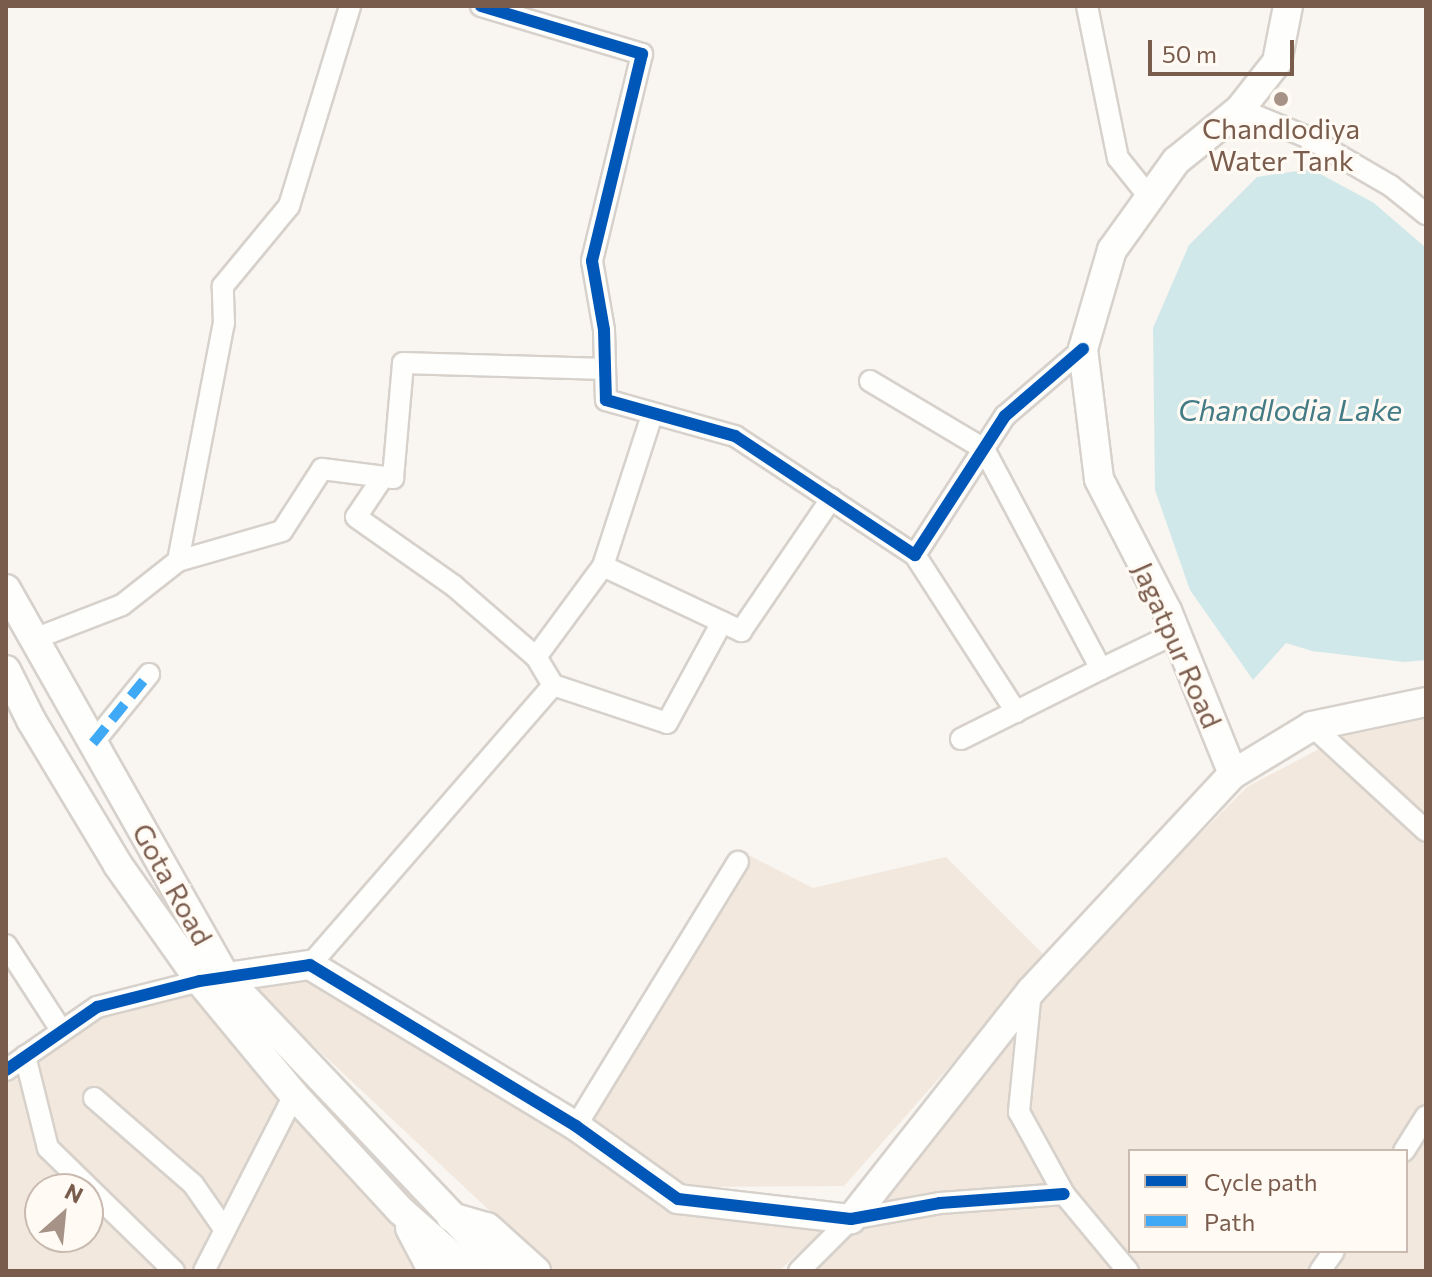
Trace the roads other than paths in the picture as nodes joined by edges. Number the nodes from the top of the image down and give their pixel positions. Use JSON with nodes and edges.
{"nodes":[{"id":1,"x":350,"y":6,"type":"edge"},
{"id":2,"x":481,"y":6,"type":"edge"},
{"id":3,"x":1087,"y":6,"type":"edge"},
{"id":4,"x":1288,"y":6,"type":"edge"},
{"id":5,"x":1240,"y":109,"type":"junction"},
{"id":6,"x":1150,"y":198,"type":"junction"},
{"id":7,"x":1426,"y":214,"type":"edge"},
{"id":8,"x":1083,"y":349,"type":"junction"},
{"id":9,"x":605,"y":369,"type":"junction"},
{"id":10,"x":870,"y":381,"type":"dead end"},
{"id":11,"x":652,"y":415,"type":"junction"},
{"id":12,"x":984,"y":449,"type":"junction"},
{"id":13,"x":383,"y":477,"type":"junction"},
{"id":14,"x":831,"y":499,"type":"junction"},
{"id":15,"x":915,"y":555,"type":"junction"},
{"id":16,"x":178,"y":561,"type":"junction"},
{"id":17,"x":603,"y":566,"type":"junction"},
{"id":18,"x":6,"y":589,"type":"edge"},
{"id":19,"x":722,"y":622,"type":"junction"},
{"id":20,"x":1176,"y":633,"type":"junction"},
{"id":21,"x":34,"y":639,"type":"junction"},
{"id":22,"x":536,"y":657,"type":"junction"},
{"id":23,"x":1101,"y":669,"type":"junction"},
{"id":24,"x":6,"y":672,"type":"edge"},
{"id":25,"x":149,"y":674,"type":"dead end"},
{"id":26,"x":553,"y":685,"type":"junction"},
{"id":27,"x":1426,"y":702,"type":"edge"},
{"id":28,"x":1016,"y":712,"type":"junction"},
{"id":29,"x":1312,"y":726,"type":"junction"},
{"id":30,"x":961,"y":739,"type":"dead end"},
{"id":31,"x":93,"y":743,"type":"junction"},
{"id":32,"x":1233,"y":774,"type":"junction"},
{"id":33,"x":1426,"y":831,"type":"edge"},
{"id":34,"x":738,"y":862,"type":"dead end"},
{"id":35,"x":6,"y":945,"type":"edge"},
{"id":36,"x":310,"y":965,"type":"junction"},
{"id":37,"x":213,"y":980,"type":"junction"},
{"id":38,"x":1031,"y":991,"type":"junction"},
{"id":39,"x":61,"y":1030,"type":"junction"},
{"id":40,"x":25,"y":1056,"type":"junction"},
{"id":41,"x":6,"y":1070,"type":"edge"},
{"id":42,"x":294,"y":1095,"type":"junction"},
{"id":43,"x":94,"y":1098,"type":"dead end"},
{"id":44,"x":1426,"y":1116,"type":"edge"},
{"id":45,"x":576,"y":1126,"type":"junction"},
{"id":46,"x":1405,"y":1149,"type":"edge"},
{"id":47,"x":1064,"y":1194,"type":"junction"},
{"id":48,"x":451,"y":1217,"type":"junction"},
{"id":49,"x":851,"y":1219,"type":"junction"},
{"id":50,"x":225,"y":1230,"type":"junction"},
{"id":51,"x":1333,"y":1253,"type":"edge"},
{"id":52,"x":471,"y":1266,"type":"edge"},
{"id":53,"x":174,"y":1271,"type":"edge"},
{"id":54,"x":204,"y":1271,"type":"edge"},
{"id":55,"x":536,"y":1271,"type":"edge"},
{"id":56,"x":799,"y":1271,"type":"edge"},
{"id":57,"x":1128,"y":1271,"type":"edge"},
{"id":58,"x":1320,"y":1271,"type":"edge"}],
"edges":[{"from":1,"to":16,"type":"street"},
{"from":2,"to":9,"type":"street"},
{"from":3,"to":6,"type":"street"},
{"from":4,"to":5,"type":"street","name":"Jagatpur Road"},
{"from":5,"to":6,"type":"street","name":"Jagatpur Road"},
{"from":5,"to":7,"type":"street"},
{"from":6,"to":8,"type":"street","name":"Jagatpur Road"},
{"from":8,"to":12,"type":"street"},
{"from":8,"to":20,"type":"street","name":"Jagatpur Road"},
{"from":9,"to":11,"type":"street"},
{"from":9,"to":13,"type":"street"},
{"from":10,"to":12,"type":"street"},
{"from":11,"to":14,"type":"street"},
{"from":11,"to":17,"type":"street"},
{"from":12,"to":15,"type":"street"},
{"from":12,"to":23,"type":"street"},
{"from":13,"to":16,"type":"street"},
{"from":13,"to":22,"type":"street"},
{"from":14,"to":15,"type":"street"},
{"from":14,"to":19,"type":"street"},
{"from":15,"to":28,"type":"street"},
{"from":16,"to":21,"type":"street"},
{"from":17,"to":19,"type":"street"},
{"from":17,"to":22,"type":"street"},
{"from":18,"to":21,"type":"street","name":"Gota Road"},
{"from":19,"to":26,"type":"street"},
{"from":20,"to":23,"type":"street"},
{"from":20,"to":32,"type":"street","name":"Jagatpur Road"},
{"from":21,"to":31,"type":"street","name":"Gota Road"},
{"from":22,"to":26,"type":"street"},
{"from":23,"to":28,"type":"street"},
{"from":24,"to":37,"type":"street","name":"Gota Road"},
{"from":25,"to":31,"type":"street"},
{"from":26,"to":36,"type":"street"},
{"from":27,"to":29,"type":"street"},
{"from":28,"to":30,"type":"street"},
{"from":29,"to":32,"type":"street"},
{"from":29,"to":33,"type":"street"},
{"from":31,"to":37,"type":"street","name":"Gota Road"},
{"from":32,"to":38,"type":"street"},
{"from":34,"to":45,"type":"street"},
{"from":35,"to":39,"type":"street"},
{"from":36,"to":37,"type":"street"},
{"from":36,"to":45,"type":"street"},
{"from":37,"to":39,"type":"street"},
{"from":37,"to":42,"type":"street","name":"Gota Road"},
{"from":37,"to":48,"type":"street","name":"Gota Road"},
{"from":38,"to":47,"type":"street"},
{"from":38,"to":49,"type":"street"},
{"from":39,"to":40,"type":"street"},
{"from":40,"to":41,"type":"street"},
{"from":40,"to":53,"type":"street"},
{"from":42,"to":50,"type":"street"},
{"from":42,"to":52,"type":"street","name":"Gota Road"},
{"from":43,"to":50,"type":"street"},
{"from":44,"to":46,"type":"street"},
{"from":45,"to":49,"type":"street"},
{"from":47,"to":49,"type":"street"},
{"from":47,"to":57,"type":"street"},
{"from":48,"to":52,"type":"street","name":"Gota Road"},
{"from":48,"to":55,"type":"street"},
{"from":49,"to":56,"type":"street"},
{"from":50,"to":54,"type":"street"},
{"from":51,"to":58,"type":"street"}]}
